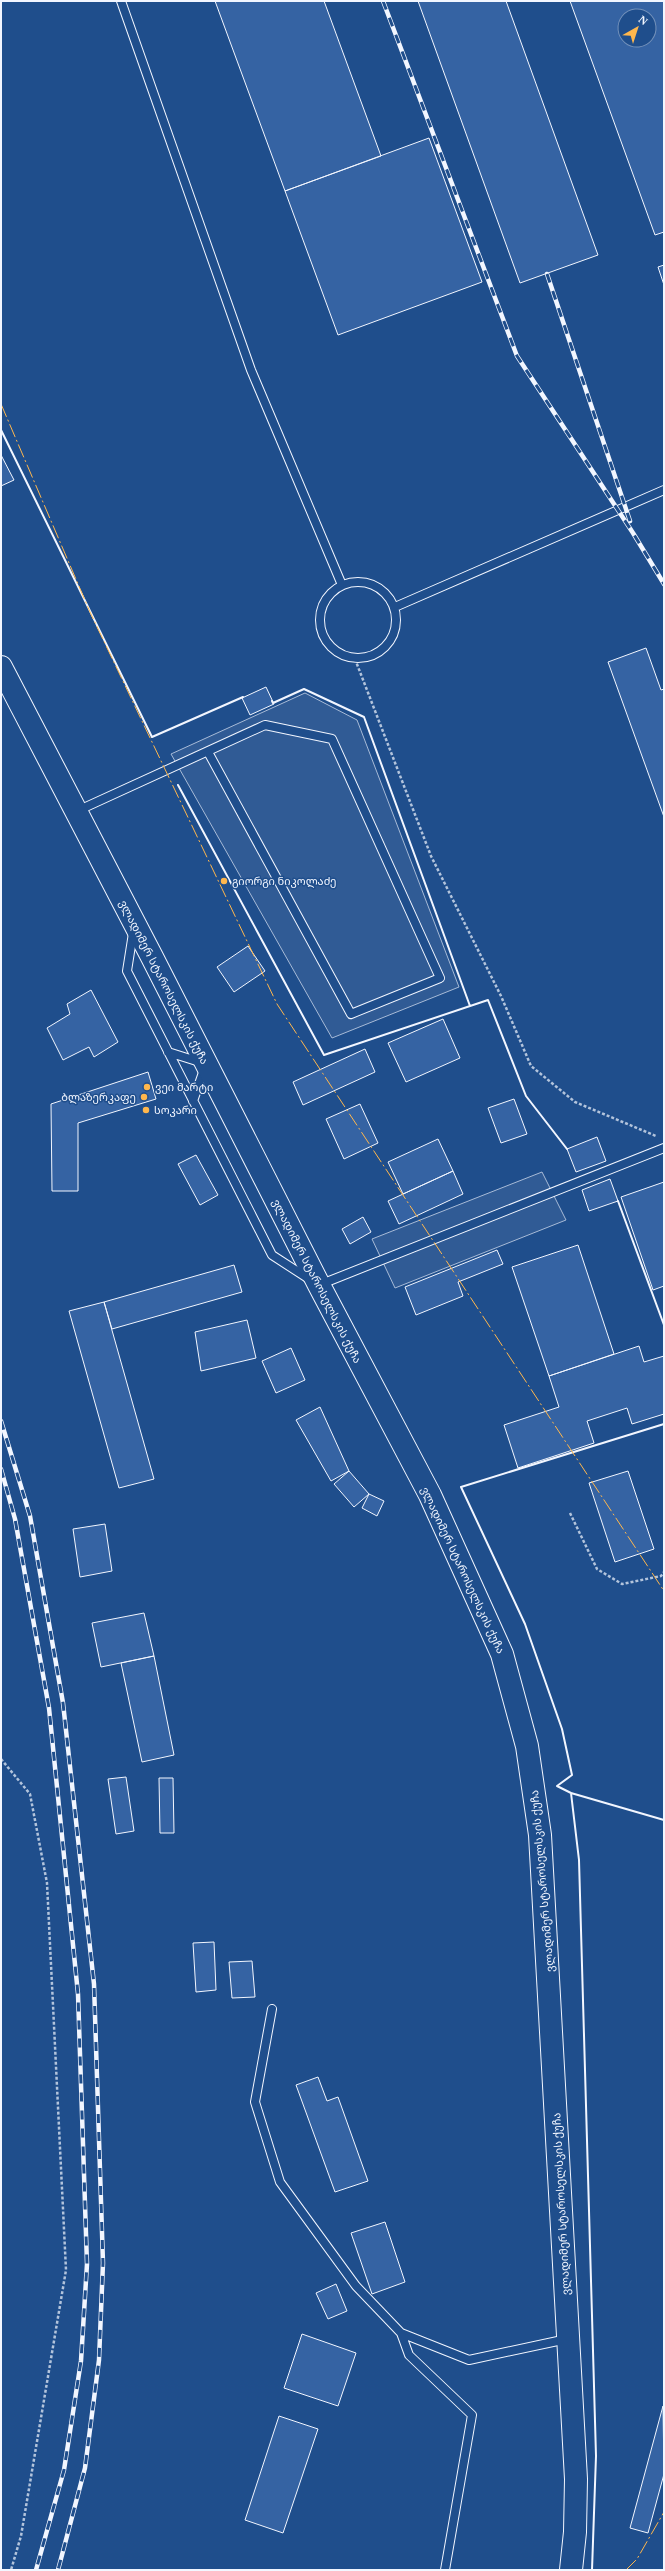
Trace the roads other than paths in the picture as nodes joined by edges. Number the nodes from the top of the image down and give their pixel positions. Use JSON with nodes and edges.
{"nodes":[{"id":1,"x":121,"y":1,"type":"edge"},
{"id":2,"x":664,"y":490,"type":"edge"},
{"id":3,"x":342,"y":585,"type":"junction"},
{"id":4,"x":395,"y":607,"type":"junction"},
{"id":5,"x":1,"y":667,"type":"edge"},
{"id":6,"x":208,"y":752,"type":"junction"},
{"id":7,"x":76,"y":811,"type":"junction"},
{"id":8,"x":135,"y":923,"type":"junction"},
{"id":9,"x":168,"y":1052,"type":"junction"},
{"id":10,"x":206,"y":1064,"type":"junction"},
{"id":11,"x":193,"y":1101,"type":"junction"},
{"id":12,"x":664,"y":1148,"type":"edge"},
{"id":13,"x":319,"y":1286,"type":"junction"},
{"id":14,"x":272,"y":2009,"type":"dead end"},
{"id":15,"x":400,"y":2333,"type":"junction"},
{"id":16,"x":568,"y":2339,"type":"junction"},
{"id":17,"x":445,"y":2570,"type":"edge"},
{"id":18,"x":571,"y":2570,"type":"edge"}],
"edges":[{"from":1,"to":3,"type":"lane"},
{"from":2,"to":4,"type":"lane"},
{"from":3,"to":4,"type":"lane"},
{"from":3,"to":4,"type":"lane"},
{"from":5,"to":7,"type":"main road","name":"ვლადიმერ სტაროსელსკის ქუჩა"},
{"from":6,"to":6,"type":"lane"},
{"from":6,"to":7,"type":"lane"},
{"from":7,"to":8,"type":"main road","name":"ვლადიმერ სტაროსელსკის ქუჩა"},
{"from":8,"to":9,"type":"lane"},
{"from":8,"to":10,"type":"main road","name":"ვლადიმერ სტაროსელსკის ქუჩა"},
{"from":9,"to":10,"type":"lane"},
{"from":9,"to":11,"type":"lane"},
{"from":10,"to":11,"type":"lane"},
{"from":10,"to":13,"type":"main road","name":"ვლადიმერ სტაროსელსკის ქუჩა"},
{"from":11,"to":13,"type":"lane"},
{"from":12,"to":13,"type":"lane"},
{"from":13,"to":16,"type":"main road","name":"ვლადიმერ სტაროსელსკის ქუჩა"},
{"from":14,"to":15,"type":"lane"},
{"from":15,"to":16,"type":"lane"},
{"from":15,"to":17,"type":"lane"},
{"from":16,"to":18,"type":"main road","name":"ვლადიმერ სტაროსელსკის ქუჩა"}]}
